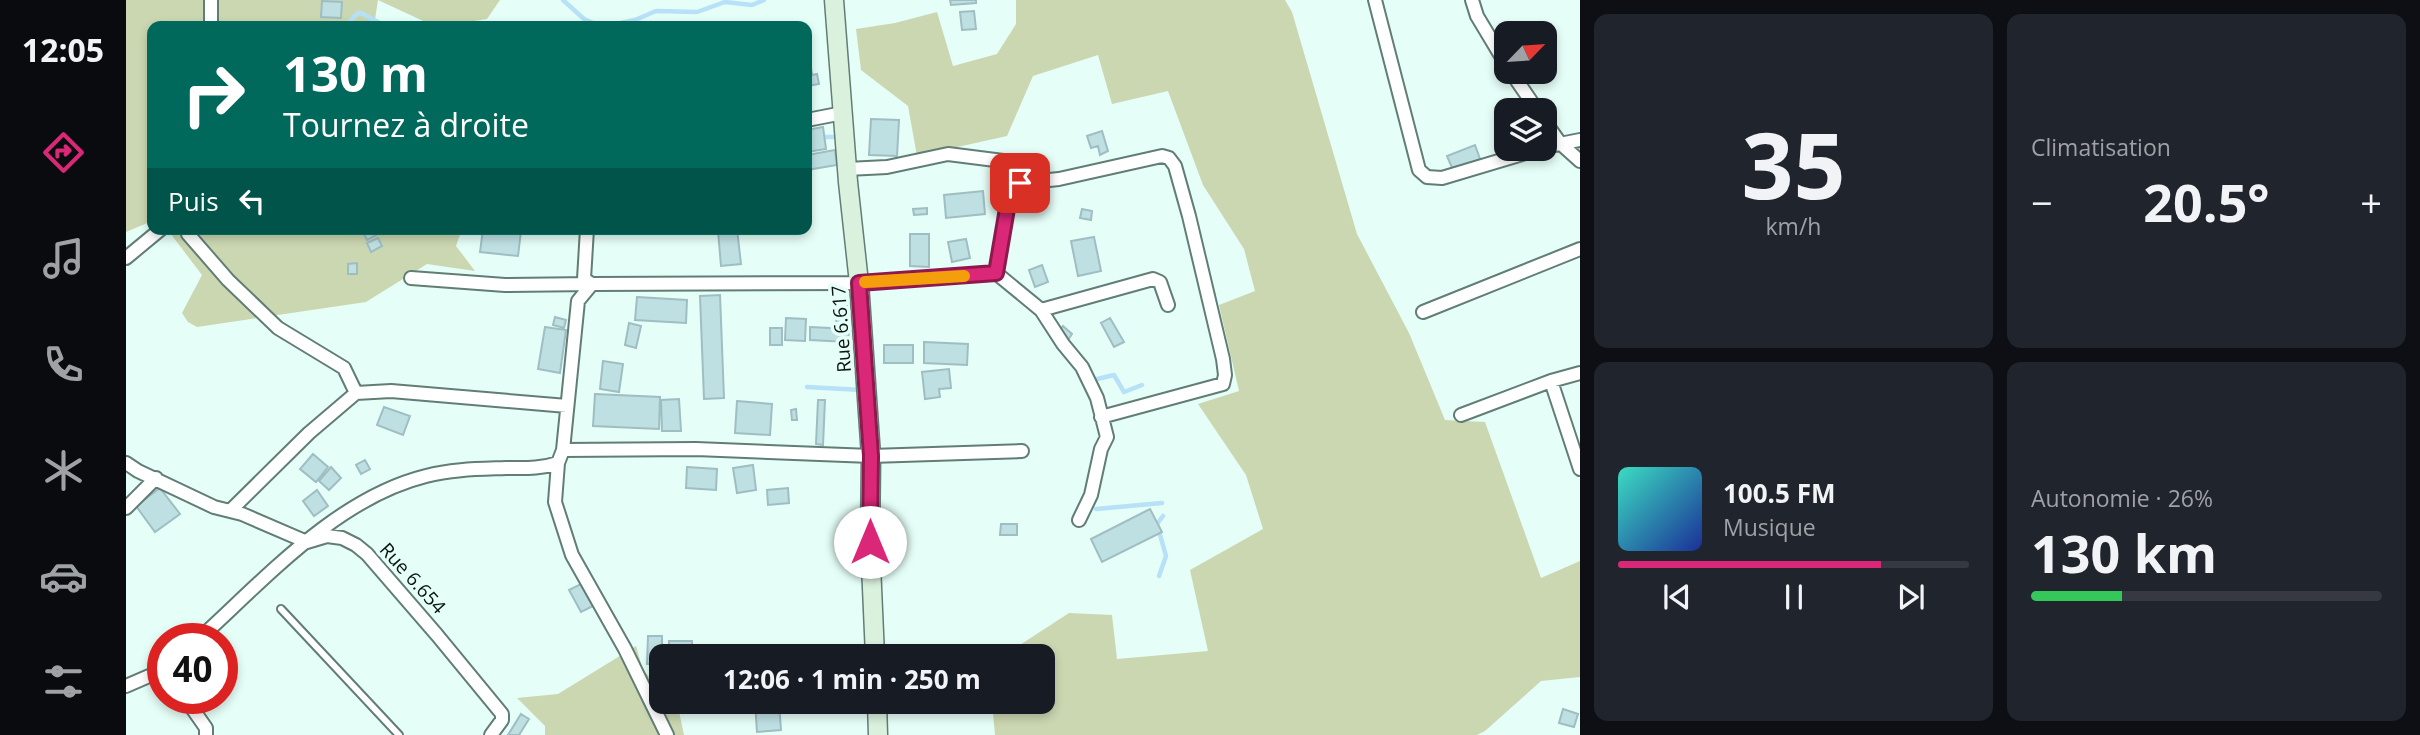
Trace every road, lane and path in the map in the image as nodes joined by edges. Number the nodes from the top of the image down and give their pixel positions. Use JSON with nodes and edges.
{"nodes":[{"id":1,"x":211,"y":0,"type":"edge"},
{"id":2,"x":834,"y":0,"type":"edge"},
{"id":3,"x":1375,"y":0,"type":"edge"},
{"id":4,"x":1472,"y":0,"type":"edge"},
{"id":5,"x":211,"y":21,"type":"edge"},
{"id":6,"x":1494,"y":44,"type":"edge"},
{"id":7,"x":843,"y":113,"type":"junction"},
{"id":8,"x":812,"y":119,"type":"edge"},
{"id":9,"x":1557,"y":139,"type":"edge"},
{"id":10,"x":1580,"y":140,"type":"edge"},
{"id":11,"x":1560,"y":143,"type":"junction"},
{"id":12,"x":1557,"y":144,"type":"edge"},
{"id":13,"x":1580,"y":160,"type":"edge"},
{"id":14,"x":1499,"y":161,"type":"edge"},
{"id":15,"x":847,"y":169,"type":"junction"},
{"id":16,"x":1020,"y":183,"type":"junction"},
{"id":17,"x":154,"y":235,"type":"edge"},
{"id":18,"x":189,"y":235,"type":"edge"},
{"id":19,"x":587,"y":235,"type":"edge"},
{"id":20,"x":1580,"y":249,"type":"edge"},
{"id":21,"x":126,"y":258,"type":"edge"},
{"id":22,"x":996,"y":273,"type":"junction"},
{"id":23,"x":411,"y":278,"type":"dead end"},
{"id":24,"x":859,"y":283,"type":"junction"},
{"id":25,"x":592,"y":284,"type":"junction"},
{"id":26,"x":1168,"y":305,"type":"dead end"},
{"id":27,"x":1041,"y":310,"type":"junction"},
{"id":28,"x":1423,"y":312,"type":"dead end"},
{"id":29,"x":1580,"y":373,"type":"edge"},
{"id":30,"x":1551,"y":381,"type":"junction"},
{"id":31,"x":356,"y":393,"type":"junction"},
{"id":32,"x":567,"y":405,"type":"junction"},
{"id":33,"x":1461,"y":415,"type":"dead end"},
{"id":34,"x":1101,"y":417,"type":"junction"},
{"id":35,"x":563,"y":450,"type":"junction"},
{"id":36,"x":1022,"y":451,"type":"dead end"},
{"id":37,"x":871,"y":456,"type":"junction"},
{"id":38,"x":126,"y":463,"type":"edge"},
{"id":39,"x":558,"y":463,"type":"junction"},
{"id":40,"x":1580,"y":469,"type":"edge"},
{"id":41,"x":156,"y":478,"type":"junction"},
{"id":42,"x":126,"y":508,"type":"edge"},
{"id":43,"x":230,"y":511,"type":"junction"},
{"id":44,"x":1079,"y":520,"type":"dead end"},
{"id":45,"x":307,"y":542,"type":"junction"},
{"id":46,"x":281,"y":609,"type":"dead end"},
{"id":47,"x":217,"y":623,"type":"edge"},
{"id":48,"x":874,"y":644,"type":"edge"},
{"id":49,"x":147,"y":677,"type":"edge"},
{"id":50,"x":126,"y":686,"type":"edge"},
{"id":51,"x":196,"y":714,"type":"edge"},
{"id":52,"x":877,"y":714,"type":"edge"},
{"id":53,"x":206,"y":735,"type":"edge"},
{"id":54,"x":399,"y":735,"type":"edge"},
{"id":55,"x":491,"y":735,"type":"edge"},
{"id":56,"x":667,"y":735,"type":"edge"},
{"id":57,"x":877,"y":735,"type":"edge"}],
"edges":[{"from":1,"to":5,"type":"street"},
{"from":2,"to":7,"type":"street","name":"Rue 6.617"},
{"from":3,"to":14,"type":"street"},
{"from":4,"to":6,"type":"street"},
{"from":7,"to":8,"type":"street"},
{"from":7,"to":15,"type":"street","name":"Rue 6.617"},
{"from":9,"to":11,"type":"street"},
{"from":10,"to":11,"type":"street"},
{"from":11,"to":12,"type":"street"},
{"from":11,"to":13,"type":"street"},
{"from":15,"to":16,"type":"street"},
{"from":15,"to":24,"type":"street","name":"Rue 6.617"},
{"from":16,"to":22,"type":"street"},
{"from":16,"to":34,"type":"street"},
{"from":17,"to":21,"type":"street"},
{"from":18,"to":31,"type":"street"},
{"from":19,"to":25,"type":"street"},
{"from":20,"to":28,"type":"street"},
{"from":22,"to":24,"type":"street"},
{"from":22,"to":27,"type":"street"},
{"from":23,"to":25,"type":"street"},
{"from":24,"to":25,"type":"street"},
{"from":24,"to":37,"type":"street","name":"Rue 6.617"},
{"from":25,"to":32,"type":"street"},
{"from":26,"to":27,"type":"street"},
{"from":27,"to":34,"type":"street"},
{"from":29,"to":30,"type":"street"},
{"from":30,"to":33,"type":"street"},
{"from":30,"to":40,"type":"street"},
{"from":31,"to":32,"type":"street"},
{"from":31,"to":43,"type":"street"},
{"from":32,"to":35,"type":"street"},
{"from":34,"to":44,"type":"street"},
{"from":35,"to":37,"type":"street"},
{"from":35,"to":39,"type":"street"},
{"from":36,"to":37,"type":"street"},
{"from":37,"to":48,"type":"street","name":"Rue 6.617"},
{"from":38,"to":41,"type":"street","name":"Rue 6.654"},
{"from":39,"to":45,"type":"street"},
{"from":39,"to":56,"type":"street"},
{"from":41,"to":42,"type":"street"},
{"from":41,"to":43,"type":"street","name":"Rue 6.654"},
{"from":43,"to":45,"type":"street","name":"Rue 6.654"},
{"from":45,"to":47,"type":"street"},
{"from":45,"to":55,"type":"street","name":"Rue 6.654"},
{"from":46,"to":54,"type":"lane"},
{"from":49,"to":50,"type":"street"},
{"from":51,"to":53,"type":"street"},
{"from":52,"to":57,"type":"street"}]}
